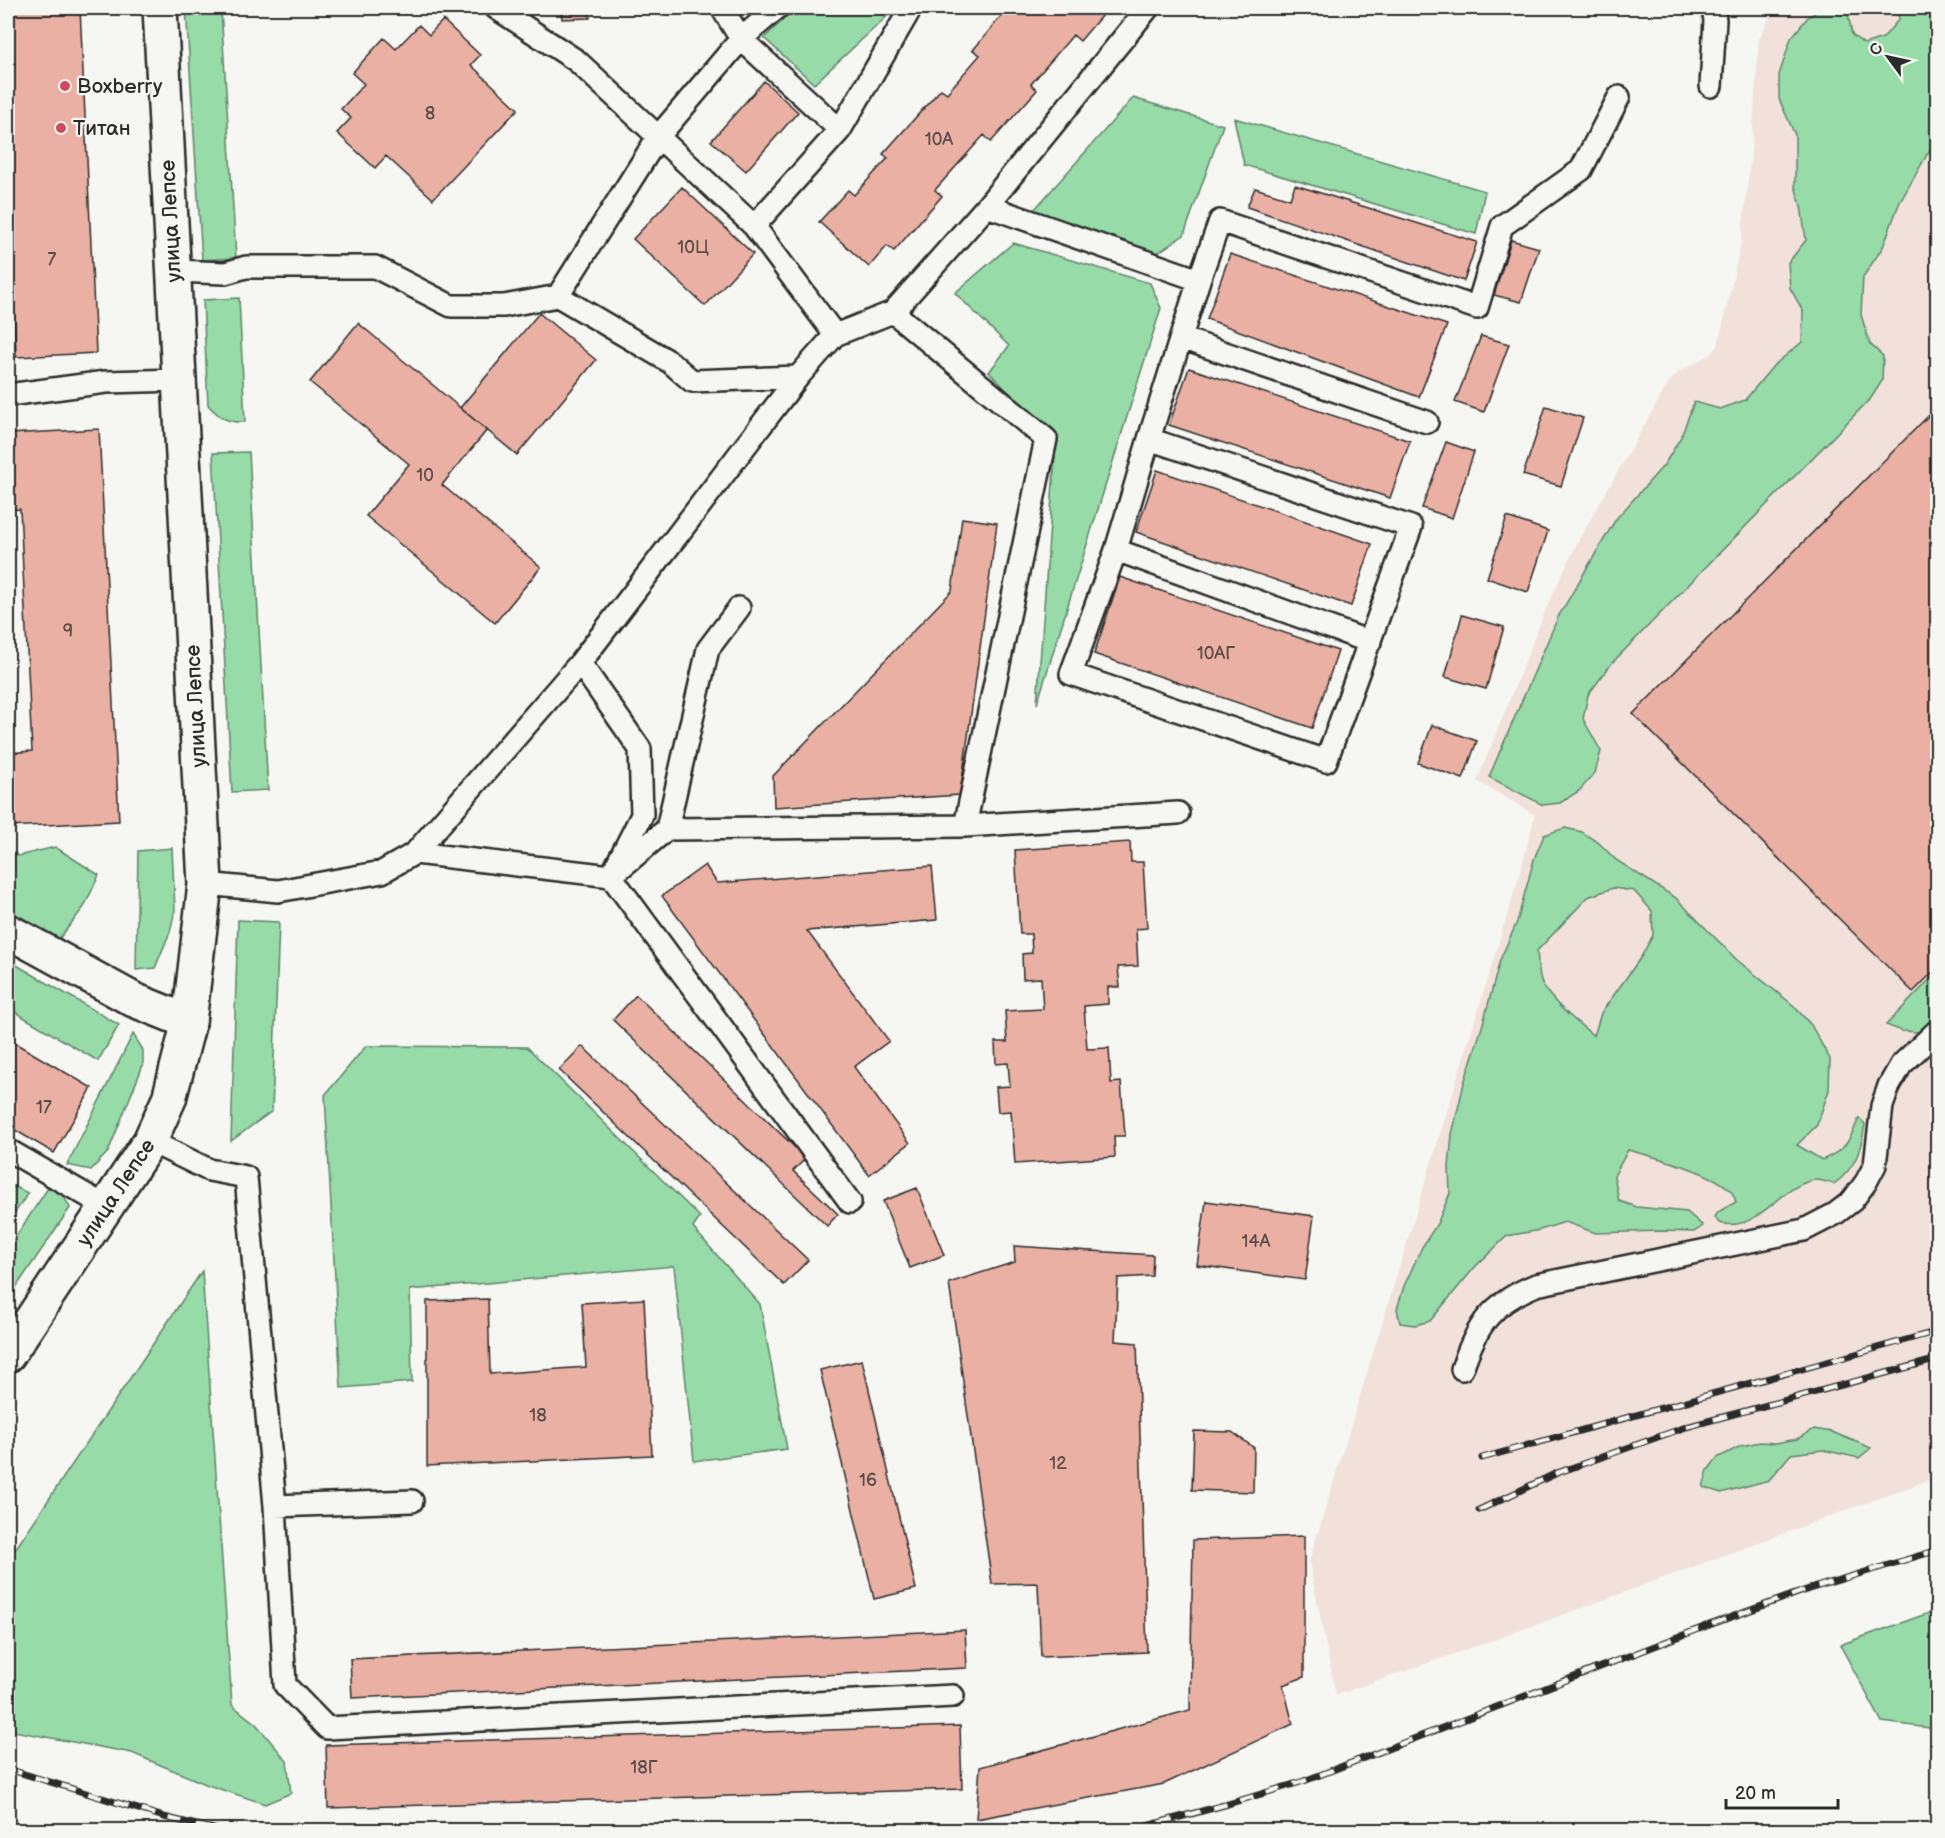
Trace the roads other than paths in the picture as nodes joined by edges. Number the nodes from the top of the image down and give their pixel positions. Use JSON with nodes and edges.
{"nodes":[{"id":1,"x":160,"y":8,"type":"edge"},
{"id":2,"x":496,"y":8,"type":"edge"},
{"id":3,"x":722,"y":8,"type":"edge"},
{"id":4,"x":777,"y":8,"type":"edge"},
{"id":5,"x":911,"y":8,"type":"edge"},
{"id":6,"x":1148,"y":8,"type":"edge"},
{"id":7,"x":1713,"y":8,"type":"edge"},
{"id":8,"x":741,"y":39,"type":"junction"},
{"id":9,"x":1711,"y":86,"type":"dead end"},
{"id":10,"x":1619,"y":97,"type":"dead end"},
{"id":11,"x":840,"y":130,"type":"junction"},
{"id":12,"x":658,"y":137,"type":"junction"},
{"id":13,"x":987,"y":206,"type":"junction"},
{"id":14,"x":754,"y":226,"type":"junction"},
{"id":15,"x":174,"y":271,"type":"junction"},
{"id":16,"x":1199,"y":280,"type":"junction"},
{"id":17,"x":558,"y":296,"type":"junction"},
{"id":18,"x":893,"y":312,"type":"junction"},
{"id":19,"x":835,"y":335,"type":"junction"},
{"id":20,"x":1181,"y":338,"type":"junction"},
{"id":21,"x":798,"y":377,"type":"junction"},
{"id":22,"x":179,"y":380,"type":"junction"},
{"id":23,"x":8,"y":395,"type":"edge"},
{"id":24,"x":1427,"y":422,"type":"dead end"},
{"id":25,"x":1149,"y":439,"type":"junction"},
{"id":26,"x":1116,"y":550,"type":"junction"},
{"id":27,"x":739,"y":608,"type":"dead end"},
{"id":28,"x":1370,"y":642,"type":"junction"},
{"id":29,"x":580,"y":663,"type":"junction"},
{"id":30,"x":1178,"y":813,"type":"dead end"},
{"id":31,"x":965,"y":826,"type":"junction"},
{"id":32,"x":667,"y":829,"type":"junction"},
{"id":33,"x":415,"y":854,"type":"junction"},
{"id":34,"x":611,"y":876,"type":"junction"},
{"id":35,"x":205,"y":884,"type":"junction"},
{"id":36,"x":8,"y":931,"type":"edge"},
{"id":37,"x":189,"y":1022,"type":"junction"},
{"id":38,"x":1938,"y":1030,"type":"edge"},
{"id":39,"x":150,"y":1141,"type":"junction"},
{"id":40,"x":8,"y":1150,"type":"edge"},
{"id":41,"x":850,"y":1203,"type":"dead end"},
{"id":42,"x":107,"y":1207,"type":"junction"},
{"id":43,"x":8,"y":1355,"type":"edge"},
{"id":44,"x":1462,"y":1369,"type":"dead end"},
{"id":45,"x":412,"y":1501,"type":"dead end"},
{"id":46,"x":275,"y":1506,"type":"junction"},
{"id":47,"x":953,"y":1696,"type":"dead end"}],
"edges":[{"from":1,"to":15,"type":"main road","name":"улица Лепсе"},
{"from":2,"to":12,"type":"lane"},
{"from":3,"to":8,"type":"lane"},
{"from":4,"to":8,"type":"lane"},
{"from":5,"to":11,"type":"lane"},
{"from":6,"to":13,"type":"lane"},
{"from":7,"to":9,"type":"lane"},
{"from":8,"to":11,"type":"lane"},
{"from":8,"to":12,"type":"lane"},
{"from":10,"to":16,"type":"lane"},
{"from":11,"to":14,"type":"lane"},
{"from":12,"to":14,"type":"lane"},
{"from":12,"to":17,"type":"lane"},
{"from":13,"to":16,"type":"lane"},
{"from":13,"to":18,"type":"lane"},
{"from":14,"to":19,"type":"lane"},
{"from":15,"to":17,"type":"lane"},
{"from":15,"to":22,"type":"main road","name":"улица Лепсе"},
{"from":16,"to":20,"type":"lane"},
{"from":17,"to":21,"type":"lane"},
{"from":18,"to":19,"type":"lane"},
{"from":18,"to":31,"type":"lane"},
{"from":19,"to":21,"type":"lane"},
{"from":20,"to":24,"type":"lane"},
{"from":20,"to":25,"type":"lane"},
{"from":21,"to":29,"type":"lane"},
{"from":22,"to":23,"type":"lane"},
{"from":22,"to":35,"type":"main road","name":"улица Лепсе"},
{"from":25,"to":26,"type":"lane"},
{"from":25,"to":28,"type":"lane"},
{"from":26,"to":28,"type":"lane"},
{"from":26,"to":28,"type":"lane"},
{"from":27,"to":32,"type":"lane"},
{"from":29,"to":33,"type":"lane"},
{"from":29,"to":34,"type":"lane"},
{"from":30,"to":31,"type":"lane"},
{"from":31,"to":32,"type":"lane"},
{"from":32,"to":34,"type":"lane"},
{"from":33,"to":34,"type":"lane"},
{"from":33,"to":35,"type":"lane"},
{"from":34,"to":41,"type":"lane"},
{"from":35,"to":37,"type":"main road","name":"улица Лепсе"},
{"from":36,"to":37,"type":"main road"},
{"from":37,"to":39,"type":"main road","name":"улица Лепсе"},
{"from":38,"to":44,"type":"lane"},
{"from":39,"to":42,"type":"main road","name":"улица Лепсе"},
{"from":39,"to":46,"type":"lane"},
{"from":40,"to":42,"type":"lane"},
{"from":42,"to":43,"type":"main road","name":"улица Лепсе"},
{"from":45,"to":46,"type":"lane"},
{"from":46,"to":47,"type":"lane"}]}
